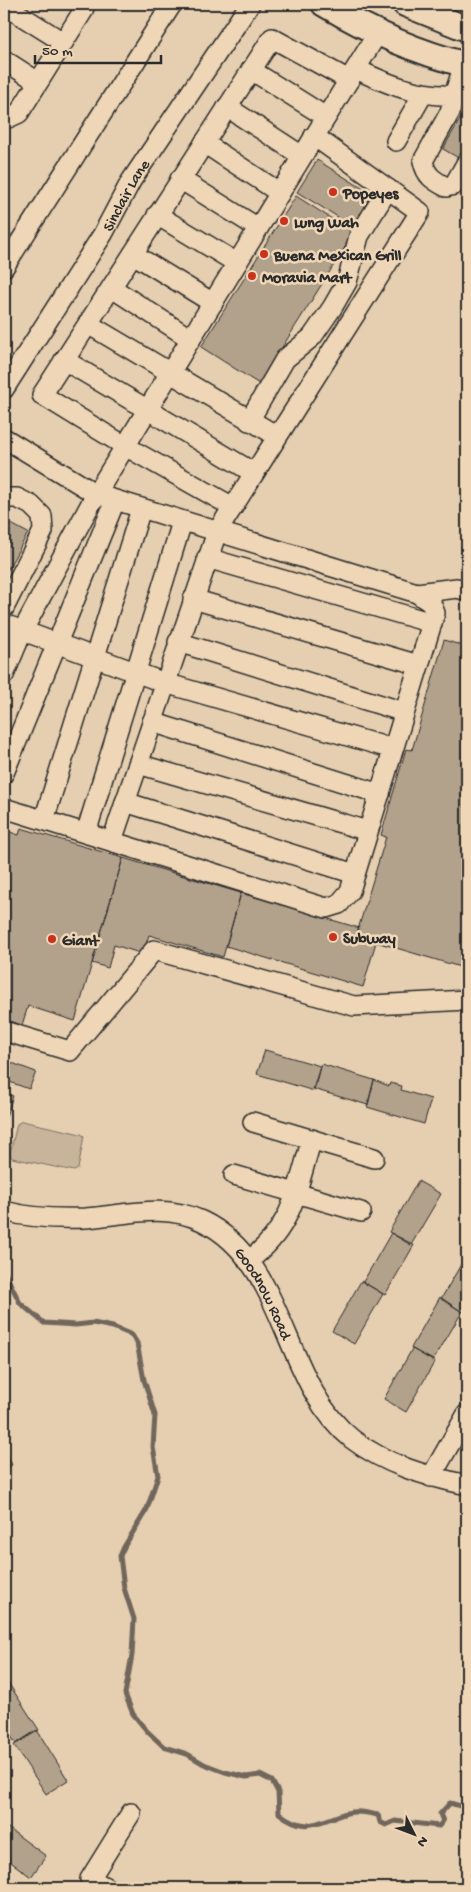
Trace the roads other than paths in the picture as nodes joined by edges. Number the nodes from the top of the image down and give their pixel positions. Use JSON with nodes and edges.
{"nodes":[{"id":1,"x":84,"y":4,"type":"edge"},
{"id":2,"x":172,"y":4,"type":"edge"},
{"id":3,"x":250,"y":4,"type":"edge"},
{"id":4,"x":324,"y":4,"type":"edge"},
{"id":5,"x":405,"y":4,"type":"edge"},
{"id":6,"x":4,"y":5,"type":"edge"},
{"id":7,"x":467,"y":29,"type":"edge"},
{"id":8,"x":377,"y":34,"type":"junction"},
{"id":9,"x":63,"y":42,"type":"junction"},
{"id":10,"x":4,"y":60,"type":"edge"},
{"id":11,"x":466,"y":65,"type":"edge"},
{"id":12,"x":251,"y":70,"type":"junction"},
{"id":13,"x":352,"y":74,"type":"junction"},
{"id":14,"x":38,"y":82,"type":"junction"},
{"id":15,"x":423,"y":94,"type":"junction"},
{"id":16,"x":461,"y":98,"type":"edge"},
{"id":17,"x":227,"y":107,"type":"junction"},
{"id":18,"x":4,"y":115,"type":"edge"},
{"id":19,"x":326,"y":117,"type":"junction"},
{"id":20,"x":314,"y":136,"type":"junction"},
{"id":21,"x":396,"y":141,"type":"dead end"},
{"id":22,"x":204,"y":143,"type":"junction"},
{"id":23,"x":302,"y":156,"type":"junction"},
{"id":24,"x":467,"y":162,"type":"edge"},
{"id":25,"x":180,"y":179,"type":"junction"},
{"id":26,"x":388,"y":189,"type":"junction"},
{"id":27,"x":280,"y":193,"type":"junction"},
{"id":28,"x":157,"y":215,"type":"junction"},
{"id":29,"x":258,"y":228,"type":"junction"},
{"id":30,"x":133,"y":254,"type":"junction"},
{"id":31,"x":237,"y":263,"type":"junction"},
{"id":32,"x":4,"y":267,"type":"edge"},
{"id":33,"x":112,"y":288,"type":"junction"},
{"id":34,"x":213,"y":303,"type":"junction"},
{"id":35,"x":332,"y":308,"type":"junction"},
{"id":36,"x":352,"y":318,"type":"junction"},
{"id":37,"x":88,"y":324,"type":"junction"},
{"id":38,"x":191,"y":338,"type":"junction"},
{"id":39,"x":64,"y":360,"type":"junction"},
{"id":40,"x":170,"y":374,"type":"junction"},
{"id":41,"x":4,"y":389,"type":"edge"},
{"id":42,"x":148,"y":410,"type":"junction"},
{"id":43,"x":250,"y":421,"type":"junction"},
{"id":44,"x":278,"y":436,"type":"junction"},
{"id":45,"x":4,"y":438,"type":"edge"},
{"id":46,"x":126,"y":446,"type":"junction"},
{"id":47,"x":254,"y":473,"type":"junction"},
{"id":48,"x":96,"y":494,"type":"junction"},
{"id":49,"x":4,"y":498,"type":"edge"},
{"id":50,"x":115,"y":501,"type":"junction"},
{"id":51,"x":233,"y":507,"type":"junction"},
{"id":52,"x":141,"y":509,"type":"junction"},
{"id":53,"x":182,"y":522,"type":"junction"},
{"id":54,"x":216,"y":532,"type":"junction"},
{"id":55,"x":208,"y":558,"type":"junction"},
{"id":56,"x":467,"y":591,"type":"edge"},
{"id":57,"x":418,"y":594,"type":"junction"},
{"id":58,"x":193,"y":599,"type":"junction"},
{"id":59,"x":4,"y":608,"type":"edge"},
{"id":60,"x":432,"y":623,"type":"junction"},
{"id":61,"x":4,"y":624,"type":"edge"},
{"id":62,"x":22,"y":632,"type":"junction"},
{"id":63,"x":178,"y":642,"type":"junction"},
{"id":64,"x":56,"y":645,"type":"junction"},
{"id":65,"x":94,"y":659,"type":"junction"},
{"id":66,"x":419,"y":665,"type":"junction"},
{"id":67,"x":4,"y":671,"type":"edge"},
{"id":68,"x":135,"y":673,"type":"junction"},
{"id":69,"x":165,"y":683,"type":"junction"},
{"id":70,"x":404,"y":712,"type":"junction"},
{"id":71,"x":152,"y":722,"type":"junction"},
{"id":72,"x":393,"y":749,"type":"junction"},
{"id":73,"x":138,"y":764,"type":"junction"},
{"id":74,"x":4,"y":773,"type":"edge"},
{"id":75,"x":380,"y":794,"type":"junction"},
{"id":76,"x":125,"y":802,"type":"junction"},
{"id":77,"x":4,"y":808,"type":"edge"},
{"id":78,"x":44,"y":820,"type":"junction"},
{"id":79,"x":368,"y":831,"type":"junction"},
{"id":80,"x":86,"y":834,"type":"junction"},
{"id":81,"x":112,"y":841,"type":"junction"},
{"id":82,"x":355,"y":874,"type":"junction"},
{"id":83,"x":467,"y":1000,"type":"edge"},
{"id":84,"x":4,"y":1031,"type":"edge"},
{"id":85,"x":253,"y":1122,"type":"dead end"},
{"id":86,"x":312,"y":1139,"type":"junction"},
{"id":87,"x":374,"y":1158,"type":"dead end"},
{"id":88,"x":234,"y":1175,"type":"dead end"},
{"id":89,"x":295,"y":1192,"type":"junction"},
{"id":90,"x":4,"y":1210,"type":"edge"},
{"id":91,"x":361,"y":1212,"type":"dead end"},
{"id":92,"x":248,"y":1260,"type":"junction"},
{"id":93,"x":467,"y":1414,"type":"edge"},
{"id":94,"x":431,"y":1477,"type":"junction"},
{"id":95,"x":467,"y":1485,"type":"edge"},
{"id":96,"x":131,"y":1813,"type":"dead end"},
{"id":97,"x":107,"y":1888,"type":"edge"}],
"edges":[{"from":1,"to":9,"type":"street"},
{"from":2,"to":32,"type":"street"},
{"from":3,"to":41,"type":"street","name":"Sinclair Lane"},
{"from":4,"to":8,"type":"main road"},
{"from":5,"to":7,"type":"main road"},
{"from":6,"to":9,"type":"street"},
{"from":8,"to":11,"type":"main road"},
{"from":8,"to":13,"type":"street"},
{"from":9,"to":14,"type":"street"},
{"from":10,"to":14,"type":"street"},
{"from":11,"to":16,"type":"street"},
{"from":12,"to":13,"type":"street"},
{"from":12,"to":17,"type":"street"},
{"from":12,"to":19,"type":"street"},
{"from":13,"to":15,"type":"street"},
{"from":13,"to":19,"type":"street"},
{"from":14,"to":18,"type":"street"},
{"from":15,"to":16,"type":"street"},
{"from":15,"to":21,"type":"street"},
{"from":16,"to":24,"type":"street"},
{"from":17,"to":22,"type":"street"},
{"from":17,"to":23,"type":"street"},
{"from":19,"to":20,"type":"street"},
{"from":20,"to":23,"type":"street"},
{"from":20,"to":26,"type":"street"},
{"from":22,"to":25,"type":"street"},
{"from":22,"to":27,"type":"street"},
{"from":23,"to":27,"type":"street"},
{"from":25,"to":28,"type":"street"},
{"from":25,"to":29,"type":"street"},
{"from":26,"to":35,"type":"street"},
{"from":26,"to":36,"type":"street"},
{"from":27,"to":29,"type":"street"},
{"from":28,"to":30,"type":"street"},
{"from":28,"to":31,"type":"street"},
{"from":29,"to":31,"type":"street"},
{"from":30,"to":33,"type":"street"},
{"from":30,"to":34,"type":"street"},
{"from":31,"to":34,"type":"street"},
{"from":33,"to":37,"type":"street"},
{"from":33,"to":38,"type":"street"},
{"from":34,"to":38,"type":"street"},
{"from":35,"to":36,"type":"street"},
{"from":35,"to":43,"type":"street"},
{"from":36,"to":44,"type":"street"},
{"from":37,"to":39,"type":"street"},
{"from":37,"to":40,"type":"street"},
{"from":38,"to":40,"type":"street"},
{"from":39,"to":42,"type":"street"},
{"from":39,"to":46,"type":"street"},
{"from":40,"to":42,"type":"street"},
{"from":40,"to":43,"type":"street"},
{"from":42,"to":46,"type":"street"},
{"from":42,"to":47,"type":"street"},
{"from":43,"to":44,"type":"street"},
{"from":44,"to":47,"type":"street"},
{"from":45,"to":48,"type":"street"},
{"from":46,"to":48,"type":"street"},
{"from":46,"to":51,"type":"street"},
{"from":47,"to":51,"type":"street"},
{"from":48,"to":50,"type":"street"},
{"from":48,"to":62,"type":"street"},
{"from":49,"to":59,"type":"street"},
{"from":50,"to":52,"type":"street"},
{"from":50,"to":64,"type":"street"},
{"from":51,"to":54,"type":"street"},
{"from":52,"to":53,"type":"street"},
{"from":52,"to":65,"type":"street"},
{"from":53,"to":54,"type":"street"},
{"from":53,"to":68,"type":"street"},
{"from":54,"to":55,"type":"street"},
{"from":54,"to":57,"type":"street"},
{"from":55,"to":58,"type":"street"},
{"from":55,"to":60,"type":"street"},
{"from":56,"to":57,"type":"street"},
{"from":57,"to":60,"type":"street"},
{"from":58,"to":63,"type":"street"},
{"from":58,"to":66,"type":"street"},
{"from":60,"to":66,"type":"street"},
{"from":61,"to":62,"type":"street"},
{"from":62,"to":64,"type":"street"},
{"from":62,"to":67,"type":"street"},
{"from":63,"to":69,"type":"street"},
{"from":63,"to":70,"type":"street"},
{"from":64,"to":65,"type":"street"},
{"from":64,"to":74,"type":"street"},
{"from":65,"to":68,"type":"street"},
{"from":65,"to":78,"type":"street"},
{"from":66,"to":70,"type":"street"},
{"from":68,"to":69,"type":"street"},
{"from":68,"to":80,"type":"street"},
{"from":69,"to":71,"type":"street"},
{"from":69,"to":72,"type":"street"},
{"from":70,"to":72,"type":"street"},
{"from":71,"to":73,"type":"street"},
{"from":71,"to":75,"type":"street"},
{"from":72,"to":75,"type":"street"},
{"from":73,"to":76,"type":"street"},
{"from":73,"to":79,"type":"street"},
{"from":75,"to":79,"type":"street"},
{"from":76,"to":81,"type":"street"},
{"from":76,"to":82,"type":"street"},
{"from":77,"to":78,"type":"street"},
{"from":78,"to":80,"type":"street"},
{"from":79,"to":82,"type":"street"},
{"from":80,"to":81,"type":"street"},
{"from":81,"to":82,"type":"street"},
{"from":83,"to":84,"type":"street"},
{"from":85,"to":86,"type":"street"},
{"from":86,"to":87,"type":"street"},
{"from":86,"to":89,"type":"street"},
{"from":88,"to":89,"type":"street"},
{"from":89,"to":91,"type":"street"},
{"from":89,"to":92,"type":"street"},
{"from":90,"to":92,"type":"street","name":"Goodnow Road"},
{"from":92,"to":94,"type":"street","name":"Goodnow Road"},
{"from":93,"to":94,"type":"street"},
{"from":94,"to":95,"type":"street","name":"Goodnow Road"},
{"from":96,"to":97,"type":"street"}]}
